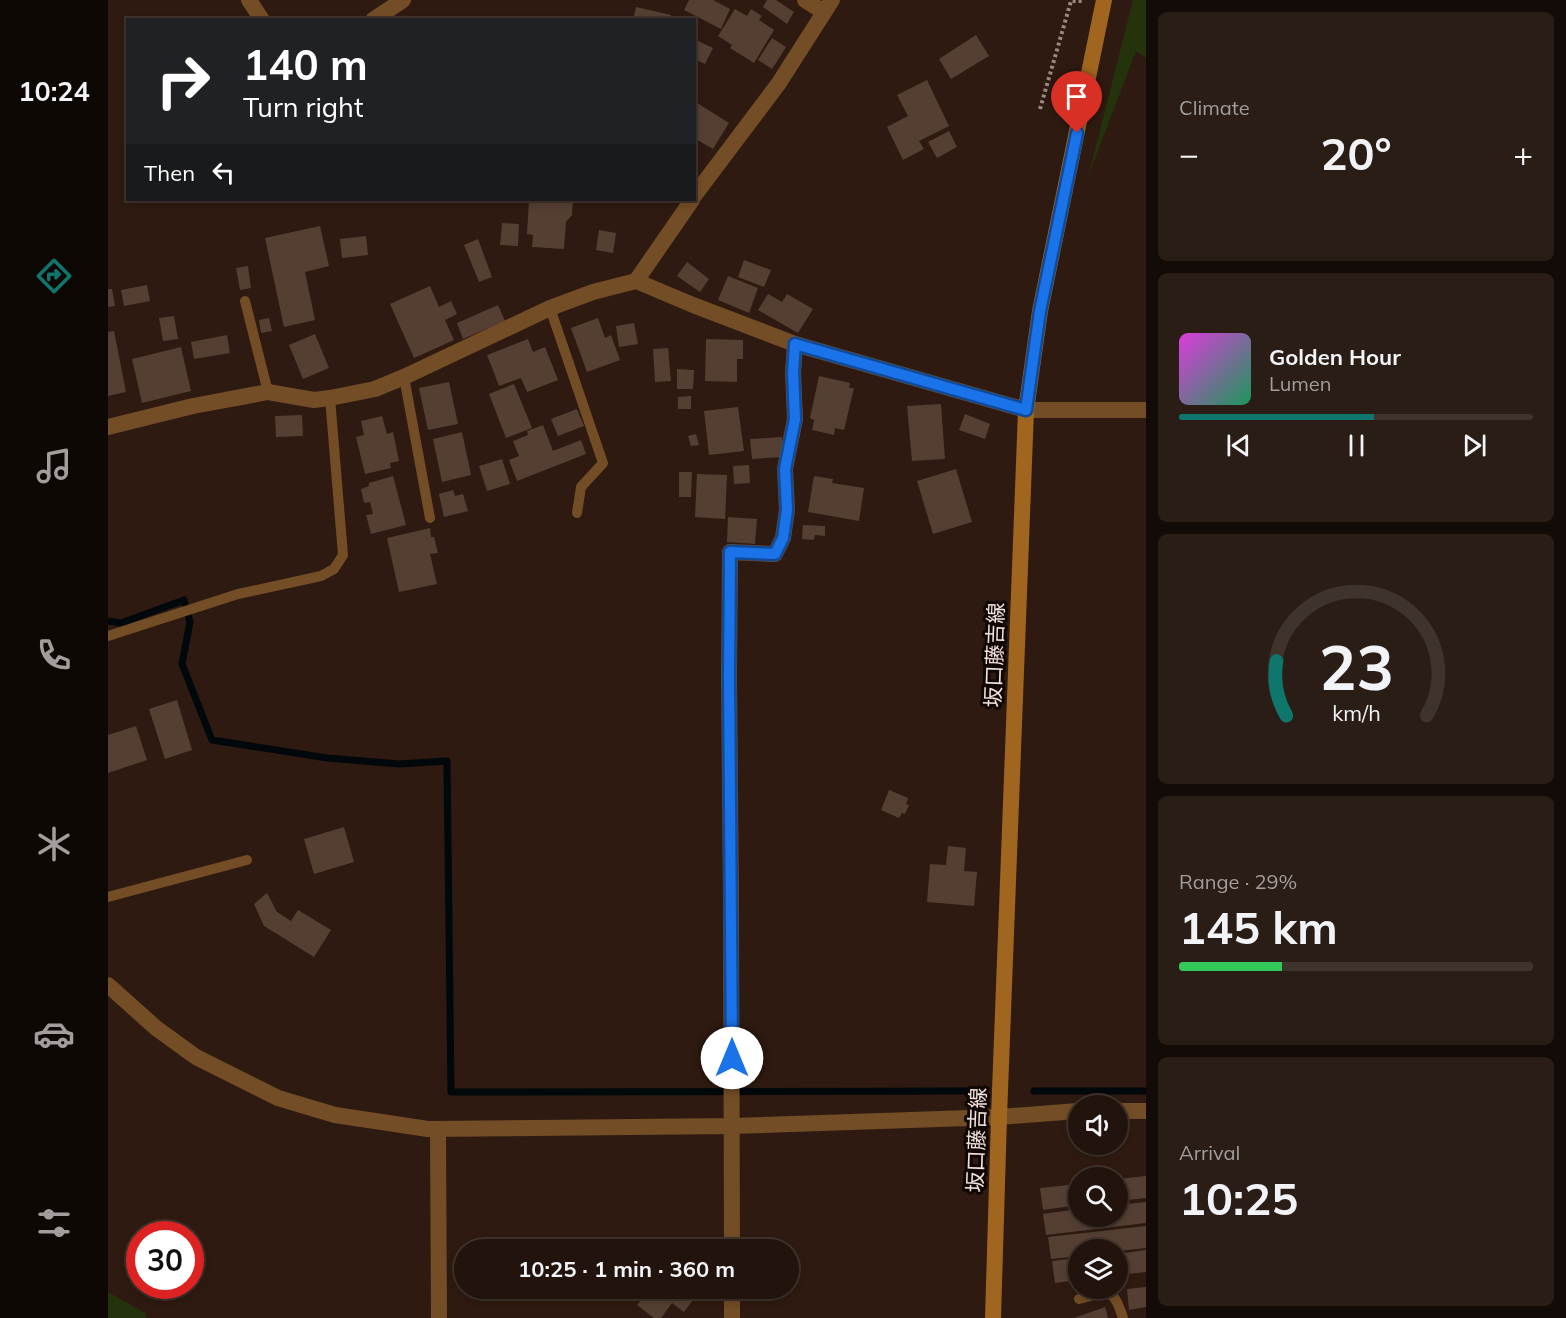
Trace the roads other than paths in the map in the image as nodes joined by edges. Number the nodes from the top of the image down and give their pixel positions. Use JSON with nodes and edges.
{"nodes":[{"id":1,"x":249,"y":0,"type":"edge"},
{"id":2,"x":403,"y":0,"type":"edge"},
{"id":3,"x":805,"y":0,"type":"edge"},
{"id":4,"x":1104,"y":0,"type":"edge"},
{"id":5,"x":828,"y":6,"type":"edge"},
{"id":6,"x":261,"y":18,"type":"edge"},
{"id":7,"x":376,"y":18,"type":"edge"},
{"id":8,"x":696,"y":194,"type":"edge"},
{"id":9,"x":691,"y":201,"type":"edge"},
{"id":10,"x":636,"y":280,"type":"junction"},
{"id":11,"x":244,"y":301,"type":"dead end"},
{"id":12,"x":550,"y":308,"type":"junction"},
{"id":13,"x":795,"y":344,"type":"junction"},
{"id":14,"x":404,"y":377,"type":"junction"},
{"id":15,"x":268,"y":392,"type":"junction"},
{"id":16,"x":330,"y":398,"type":"junction"},
{"id":17,"x":1026,"y":410,"type":"junction"},
{"id":18,"x":1146,"y":410,"type":"edge"},
{"id":19,"x":108,"y":427,"type":"edge"},
{"id":20,"x":578,"y":513,"type":"dead end"},
{"id":21,"x":430,"y":518,"type":"dead end"},
{"id":22,"x":108,"y":636,"type":"edge"},
{"id":23,"x":247,"y":860,"type":"dead end"},
{"id":24,"x":108,"y":897,"type":"edge"},
{"id":25,"x":108,"y":985,"type":"edge"},
{"id":26,"x":1128,"y":1111,"type":"edge"},
{"id":27,"x":1146,"y":1112,"type":"edge"},
{"id":28,"x":1068,"y":1113,"type":"edge"},
{"id":29,"x":999,"y":1117,"type":"junction"},
{"id":30,"x":732,"y":1126,"type":"junction"},
{"id":31,"x":438,"y":1129,"type":"junction"},
{"id":32,"x":732,"y":1239,"type":"edge"},
{"id":33,"x":732,"y":1299,"type":"edge"},
{"id":34,"x":1116,"y":1299,"type":"edge"},
{"id":35,"x":439,"y":1318,"type":"edge"},
{"id":36,"x":732,"y":1318,"type":"edge"},
{"id":37,"x":993,"y":1318,"type":"edge"},
{"id":38,"x":1124,"y":1318,"type":"edge"}],
"edges":[{"from":1,"to":6,"type":"street"},
{"from":2,"to":7,"type":"street"},
{"from":3,"to":5,"type":"street"},
{"from":4,"to":17,"type":"main road","name":"坂口藤吉線"},
{"from":5,"to":8,"type":"street"},
{"from":9,"to":10,"type":"street"},
{"from":10,"to":12,"type":"street"},
{"from":10,"to":13,"type":"street"},
{"from":11,"to":15,"type":"lane"},
{"from":12,"to":14,"type":"street"},
{"from":12,"to":20,"type":"lane"},
{"from":13,"to":17,"type":"street"},
{"from":13,"to":30,"type":"street"},
{"from":14,"to":16,"type":"street"},
{"from":14,"to":21,"type":"lane"},
{"from":15,"to":16,"type":"street"},
{"from":15,"to":19,"type":"street"},
{"from":16,"to":22,"type":"lane"},
{"from":17,"to":18,"type":"street"},
{"from":17,"to":29,"type":"main road","name":"坂口藤吉線"},
{"from":23,"to":24,"type":"lane"},
{"from":25,"to":31,"type":"street"},
{"from":26,"to":27,"type":"street"},
{"from":28,"to":29,"type":"street"},
{"from":29,"to":30,"type":"street"},
{"from":29,"to":37,"type":"main road","name":"坂口藤吉線"},
{"from":30,"to":31,"type":"street"},
{"from":30,"to":32,"type":"street"},
{"from":31,"to":35,"type":"street"},
{"from":33,"to":36,"type":"street"},
{"from":34,"to":38,"type":"lane"}]}
